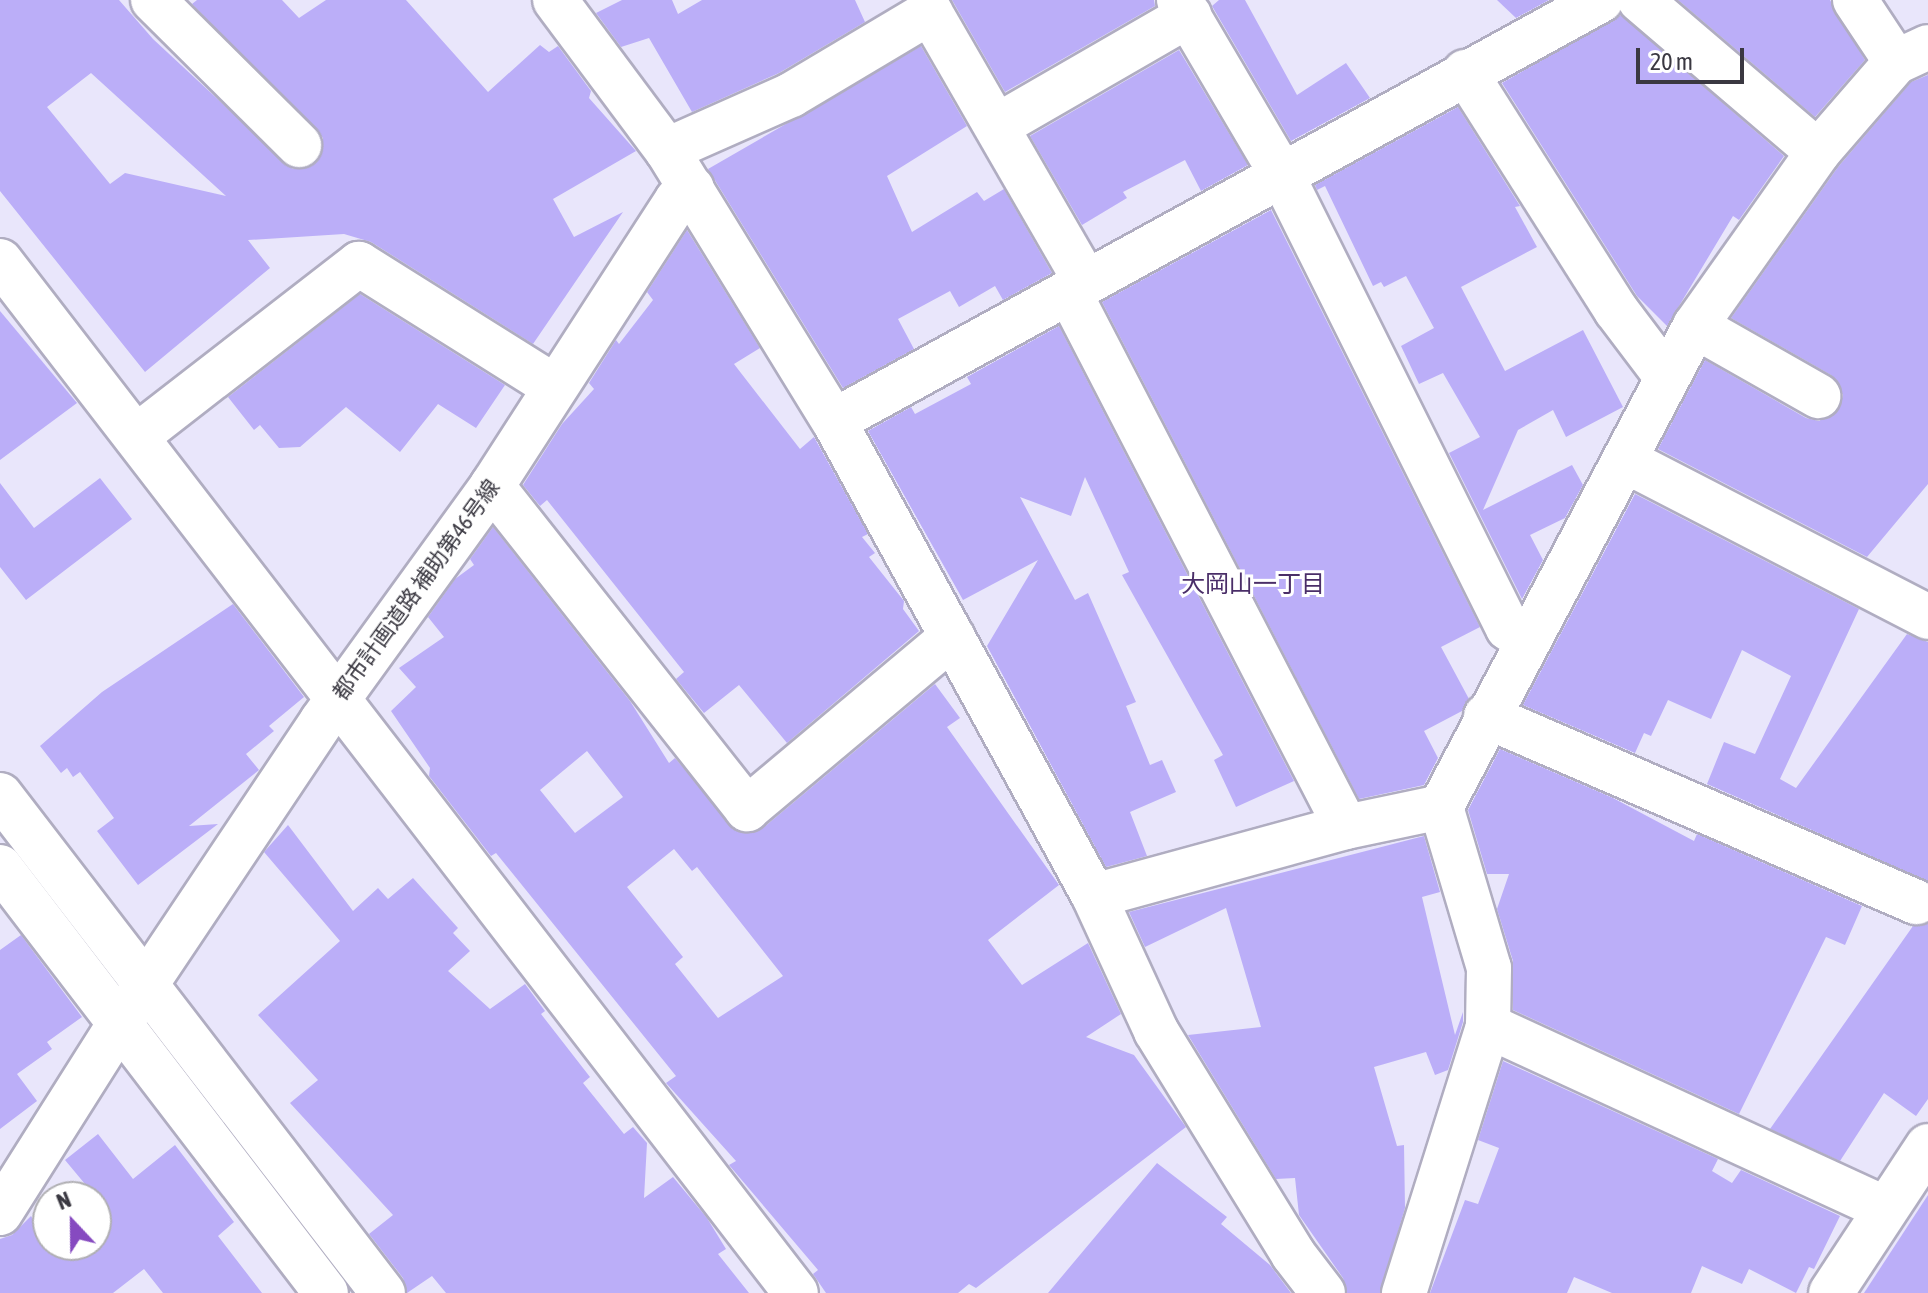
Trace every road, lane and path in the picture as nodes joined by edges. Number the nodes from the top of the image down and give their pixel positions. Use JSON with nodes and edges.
{"nodes":[{"id":1,"x":555,"y":0,"type":"edge"},
{"id":2,"x":1601,"y":0,"type":"edge"},
{"id":3,"x":1641,"y":0,"type":"edge"},
{"id":4,"x":1855,"y":0,"type":"edge"},
{"id":5,"x":160,"y":3,"type":"edge"},
{"id":6,"x":1184,"y":8,"type":"edge"},
{"id":7,"x":1912,"y":54,"type":"edge"},
{"id":8,"x":1465,"y":72,"type":"junction"},
{"id":9,"x":997,"y":126,"type":"junction"},
{"id":10,"x":299,"y":145,"type":"dead end"},
{"id":11,"x":667,"y":150,"type":"junction"},
{"id":12,"x":1818,"y":152,"type":"junction"},
{"id":13,"x":1281,"y":173,"type":"junction"},
{"id":14,"x":692,"y":188,"type":"junction"},
{"id":15,"x":0,"y":261,"type":"edge"},
{"id":16,"x":1078,"y":287,"type":"junction"},
{"id":17,"x":1695,"y":326,"type":"junction"},
{"id":18,"x":1666,"y":376,"type":"junction"},
{"id":19,"x":555,"y":387,"type":"junction"},
{"id":20,"x":1818,"y":396,"type":"dead end"},
{"id":21,"x":834,"y":421,"type":"junction"},
{"id":22,"x":137,"y":436,"type":"junction"},
{"id":23,"x":1626,"y":461,"type":"junction"},
{"id":24,"x":492,"y":486,"type":"junction"},
{"id":25,"x":1928,"y":617,"type":"edge"},
{"id":26,"x":952,"y":637,"type":"junction"},
{"id":27,"x":1527,"y":641,"type":"junction"},
{"id":28,"x":339,"y":697,"type":"junction"},
{"id":29,"x":1486,"y":716,"type":"junction"},
{"id":30,"x":0,"y":795,"type":"edge"},
{"id":31,"x":1441,"y":807,"type":"junction"},
{"id":32,"x":1346,"y":827,"type":"junction"},
{"id":33,"x":7,"y":892,"type":"edge"},
{"id":34,"x":1094,"y":896,"type":"junction"},
{"id":35,"x":1916,"y":902,"type":"dead end"},
{"id":36,"x":132,"y":1003,"type":"junction"},
{"id":37,"x":1488,"y":1026,"type":"junction"},
{"id":38,"x":1928,"y":1146,"type":"edge"},
{"id":39,"x":1885,"y":1209,"type":"junction"},
{"id":40,"x":0,"y":1213,"type":"edge"},
{"id":41,"x":326,"y":1293,"type":"edge"},
{"id":42,"x":383,"y":1293,"type":"edge"},
{"id":43,"x":796,"y":1293,"type":"edge"},
{"id":44,"x":1323,"y":1293,"type":"edge"},
{"id":45,"x":1404,"y":1293,"type":"edge"},
{"id":46,"x":1831,"y":1293,"type":"edge"}],
"edges":[{"from":1,"to":11,"type":"street"},
{"from":2,"to":8,"type":"street"},
{"from":3,"to":12,"type":"street"},
{"from":4,"to":7,"type":"street"},
{"from":5,"to":10,"type":"street"},
{"from":6,"to":9,"type":"street"},
{"from":6,"to":13,"type":"street"},
{"from":7,"to":12,"type":"street"},
{"from":8,"to":13,"type":"street"},
{"from":8,"to":18,"type":"street"},
{"from":9,"to":11,"type":"street"},
{"from":9,"to":16,"type":"street"},
{"from":11,"to":14,"type":"street"},
{"from":12,"to":17,"type":"street"},
{"from":13,"to":16,"type":"street"},
{"from":13,"to":27,"type":"street"},
{"from":14,"to":19,"type":"street","name":"都市計画道路 補助第46号線"},
{"from":14,"to":21,"type":"street"},
{"from":15,"to":22,"type":"street"},
{"from":16,"to":21,"type":"street"},
{"from":16,"to":32,"type":"street"},
{"from":17,"to":18,"type":"street"},
{"from":17,"to":20,"type":"street"},
{"from":18,"to":23,"type":"street"},
{"from":19,"to":22,"type":"street"},
{"from":19,"to":24,"type":"street","name":"都市計画道路 補助第46号線"},
{"from":21,"to":26,"type":"street"},
{"from":22,"to":28,"type":"street"},
{"from":23,"to":25,"type":"street"},
{"from":23,"to":27,"type":"street"},
{"from":24,"to":26,"type":"street"},
{"from":24,"to":28,"type":"street","name":"都市計画道路 補助第46号線"},
{"from":26,"to":34,"type":"street"},
{"from":27,"to":29,"type":"street"},
{"from":28,"to":36,"type":"street","name":"都市計画道路 補助第46号線"},
{"from":28,"to":43,"type":"street"},
{"from":29,"to":31,"type":"street"},
{"from":29,"to":35,"type":"street"},
{"from":30,"to":36,"type":"street"},
{"from":31,"to":32,"type":"street"},
{"from":31,"to":37,"type":"street"},
{"from":32,"to":34,"type":"street"},
{"from":33,"to":36,"type":"street"},
{"from":34,"to":44,"type":"street"},
{"from":36,"to":40,"type":"street","name":"都市計画道路 補助第46号線"},
{"from":36,"to":41,"type":"street"},
{"from":36,"to":42,"type":"street"},
{"from":37,"to":39,"type":"street"},
{"from":37,"to":45,"type":"street"},
{"from":38,"to":39,"type":"street"},
{"from":39,"to":46,"type":"street"}]}
